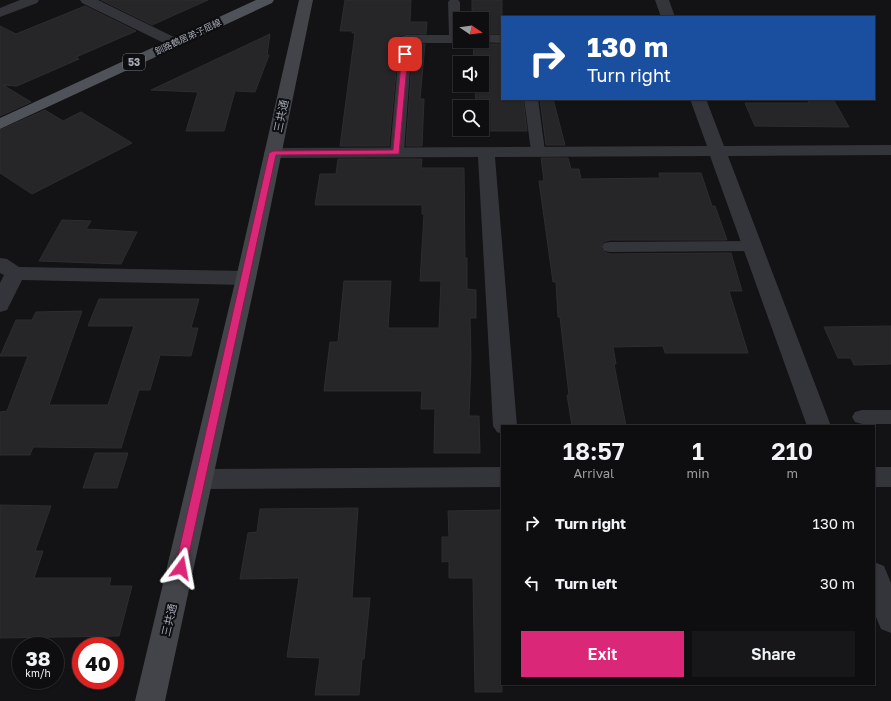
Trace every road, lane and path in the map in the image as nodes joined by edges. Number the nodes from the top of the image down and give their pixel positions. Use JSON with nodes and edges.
{"nodes":[{"id":1,"x":32,"y":0,"type":"edge"},
{"id":2,"x":87,"y":0,"type":"edge"},
{"id":3,"x":267,"y":0,"type":"edge"},
{"id":4,"x":306,"y":0,"type":"edge"},
{"id":5,"x":662,"y":0,"type":"edge"},
{"id":6,"x":454,"y":2,"type":"dead end"},
{"id":7,"x":0,"y":12,"type":"edge"},
{"id":8,"x":455,"y":12,"type":"edge"},
{"id":9,"x":668,"y":16,"type":"edge"},
{"id":10,"x":453,"y":39,"type":"edge"},
{"id":11,"x":489,"y":39,"type":"edge"},
{"id":12,"x":501,"y":39,"type":"edge"},
{"id":13,"x":175,"y":44,"type":"junction"},
{"id":14,"x":531,"y":100,"type":"edge"},
{"id":15,"x":698,"y":100,"type":"edge"},
{"id":16,"x":0,"y":124,"type":"edge"},
{"id":17,"x":716,"y":150,"type":"junction"},
{"id":18,"x":891,"y":150,"type":"edge"},
{"id":19,"x":538,"y":151,"type":"junction"},
{"id":20,"x":397,"y":152,"type":"junction"},
{"id":21,"x":486,"y":152,"type":"junction"},
{"id":22,"x":273,"y":153,"type":"junction"},
{"id":23,"x":752,"y":246,"type":"junction"},
{"id":24,"x":610,"y":247,"type":"dead end"},
{"id":25,"x":8,"y":269,"type":"edge"},
{"id":26,"x":246,"y":278,"type":"junction"},
{"id":27,"x":0,"y":305,"type":"edge"},
{"id":28,"x":862,"y":417,"type":"dead end"},
{"id":29,"x":891,"y":417,"type":"edge"},
{"id":30,"x":505,"y":425,"type":"edge"},
{"id":31,"x":819,"y":425,"type":"edge"},
{"id":32,"x":501,"y":477,"type":"edge"},
{"id":33,"x":875,"y":477,"type":"edge"},
{"id":34,"x":891,"y":477,"type":"edge"},
{"id":35,"x":201,"y":479,"type":"junction"},
{"id":36,"x":875,"y":577,"type":"edge"},
{"id":37,"x":891,"y":620,"type":"edge"},
{"id":38,"x":150,"y":701,"type":"edge"}],
"edges":[{"from":1,"to":7,"type":"street"},
{"from":2,"to":13,"type":"street"},
{"from":3,"to":13,"type":"main road","name":"釧路鶴居弟子屈線","number":"53"},
{"from":4,"to":22,"type":"street","name":"三共通"},
{"from":5,"to":9,"type":"street"},
{"from":6,"to":8,"type":"lane"},
{"from":10,"to":20,"type":"lane"},
{"from":11,"to":12,"type":"lane"},
{"from":13,"to":16,"type":"main road","name":"釧路鶴居弟子屈線","number":"53"},
{"from":14,"to":19,"type":"lane"},
{"from":15,"to":17,"type":"street"},
{"from":17,"to":18,"type":"street"},
{"from":17,"to":19,"type":"street"},
{"from":17,"to":23,"type":"street"},
{"from":19,"to":21,"type":"street"},
{"from":20,"to":21,"type":"street"},
{"from":20,"to":22,"type":"street"},
{"from":21,"to":30,"type":"street"},
{"from":22,"to":26,"type":"street","name":"三共通"},
{"from":23,"to":24,"type":"lane"},
{"from":23,"to":31,"type":"street"},
{"from":25,"to":26,"type":"street"},
{"from":25,"to":27,"type":"street"},
{"from":26,"to":35,"type":"street","name":"三共通"},
{"from":28,"to":29,"type":"lane"},
{"from":32,"to":35,"type":"street"},
{"from":33,"to":34,"type":"street"},
{"from":35,"to":38,"type":"street","name":"三共通"},
{"from":36,"to":37,"type":"street"}]}
